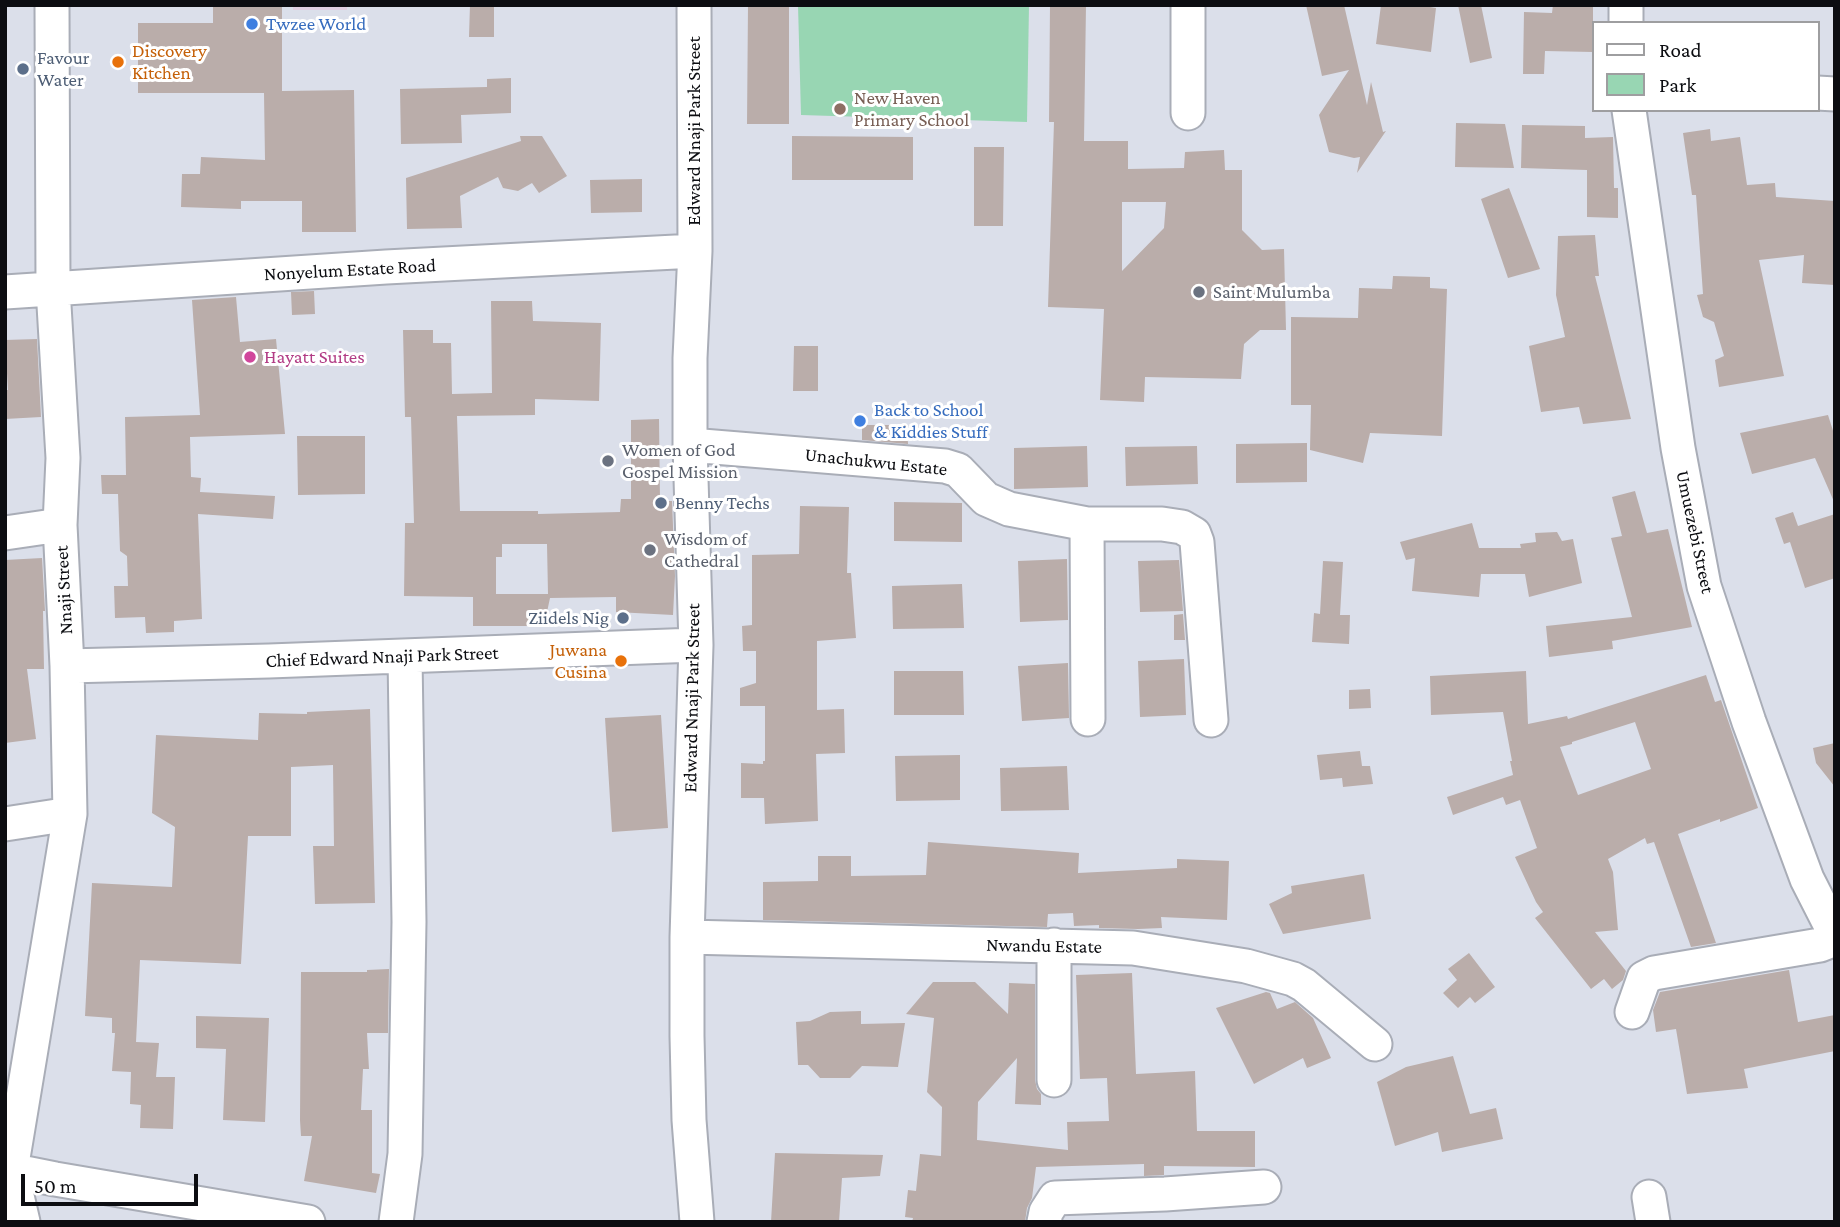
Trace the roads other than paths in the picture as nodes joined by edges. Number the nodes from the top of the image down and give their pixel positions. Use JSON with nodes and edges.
{"nodes":[{"id":1,"x":52,"y":5,"type":"edge"},
{"id":2,"x":694,"y":5,"type":"edge"},
{"id":3,"x":1188,"y":5,"type":"edge"},
{"id":4,"x":1629,"y":112,"type":"edge"},
{"id":5,"x":1188,"y":113,"type":"dead end"},
{"id":6,"x":695,"y":251,"type":"junction"},
{"id":7,"x":53,"y":288,"type":"junction"},
{"id":8,"x":5,"y":292,"type":"edge"},
{"id":9,"x":690,"y":445,"type":"junction"},
{"id":10,"x":1087,"y":524,"type":"junction"},
{"id":11,"x":60,"y":525,"type":"junction"},
{"id":12,"x":5,"y":533,"type":"edge"},
{"id":13,"x":696,"y":645,"type":"junction"},
{"id":14,"x":405,"y":656,"type":"junction"},
{"id":15,"x":67,"y":666,"type":"junction"},
{"id":16,"x":1088,"y":719,"type":"dead end"},
{"id":17,"x":1211,"y":720,"type":"dead end"},
{"id":18,"x":70,"y":814,"type":"junction"},
{"id":19,"x":5,"y":824,"type":"edge"},
{"id":20,"x":687,"y":937,"type":"junction"},
{"id":21,"x":1835,"y":937,"type":"edge"},
{"id":22,"x":1055,"y":945,"type":"junction"},
{"id":23,"x":1632,"y":1012,"type":"dead end"},
{"id":24,"x":1374,"y":1044,"type":"dead end"},
{"id":25,"x":1055,"y":1080,"type":"dead end"},
{"id":26,"x":8,"y":1170,"type":"edge"},
{"id":27,"x":1264,"y":1187,"type":"dead end"},
{"id":28,"x":229,"y":1214,"type":"edge"},
{"id":29,"x":23,"y":1222,"type":"edge"},
{"id":30,"x":308,"y":1222,"type":"edge"},
{"id":31,"x":396,"y":1222,"type":"edge"},
{"id":32,"x":697,"y":1222,"type":"edge"},
{"id":33,"x":1044,"y":1222,"type":"edge"}],
"edges":[{"from":1,"to":7,"type":"street","name":"Nnaji Street"},
{"from":2,"to":6,"type":"street","name":"Edward Nnaji Park Street"},
{"from":3,"to":5,"type":"street"},
{"from":4,"to":21,"type":"street","name":"Umuezebi Street"},
{"from":6,"to":7,"type":"street","name":"Nonyelum Estate Road"},
{"from":6,"to":9,"type":"street","name":"Edward Nnaji Park Street"},
{"from":7,"to":8,"type":"street","name":"Nonyelum Estate Road"},
{"from":7,"to":11,"type":"street","name":"Nnaji Street"},
{"from":9,"to":10,"type":"street","name":"Unachukwu Estate"},
{"from":9,"to":13,"type":"street","name":"Edward Nnaji Park Street"},
{"from":10,"to":16,"type":"street"},
{"from":10,"to":17,"type":"street","name":"Unachukwu Estate"},
{"from":11,"to":12,"type":"street"},
{"from":11,"to":15,"type":"street","name":"Nnaji Street"},
{"from":13,"to":14,"type":"street","name":"Chief Edward Nnaji Park Street"},
{"from":13,"to":20,"type":"street","name":"Edward Nnaji Park Street"},
{"from":14,"to":15,"type":"street","name":"Chief Edward Nnaji Park Street"},
{"from":14,"to":31,"type":"street"},
{"from":15,"to":18,"type":"street","name":"Nnaji Street"},
{"from":18,"to":19,"type":"street"},
{"from":18,"to":26,"type":"street","name":"Nnaji Street"},
{"from":20,"to":22,"type":"street","name":"Nwandu Estate"},
{"from":20,"to":32,"type":"street","name":"Edward Nnaji Park Street"},
{"from":21,"to":23,"type":"street"},
{"from":22,"to":24,"type":"street","name":"Nwandu Estate"},
{"from":22,"to":25,"type":"street"},
{"from":26,"to":28,"type":"street"},
{"from":26,"to":29,"type":"street"},
{"from":27,"to":33,"type":"street"},
{"from":28,"to":30,"type":"street"}]}
